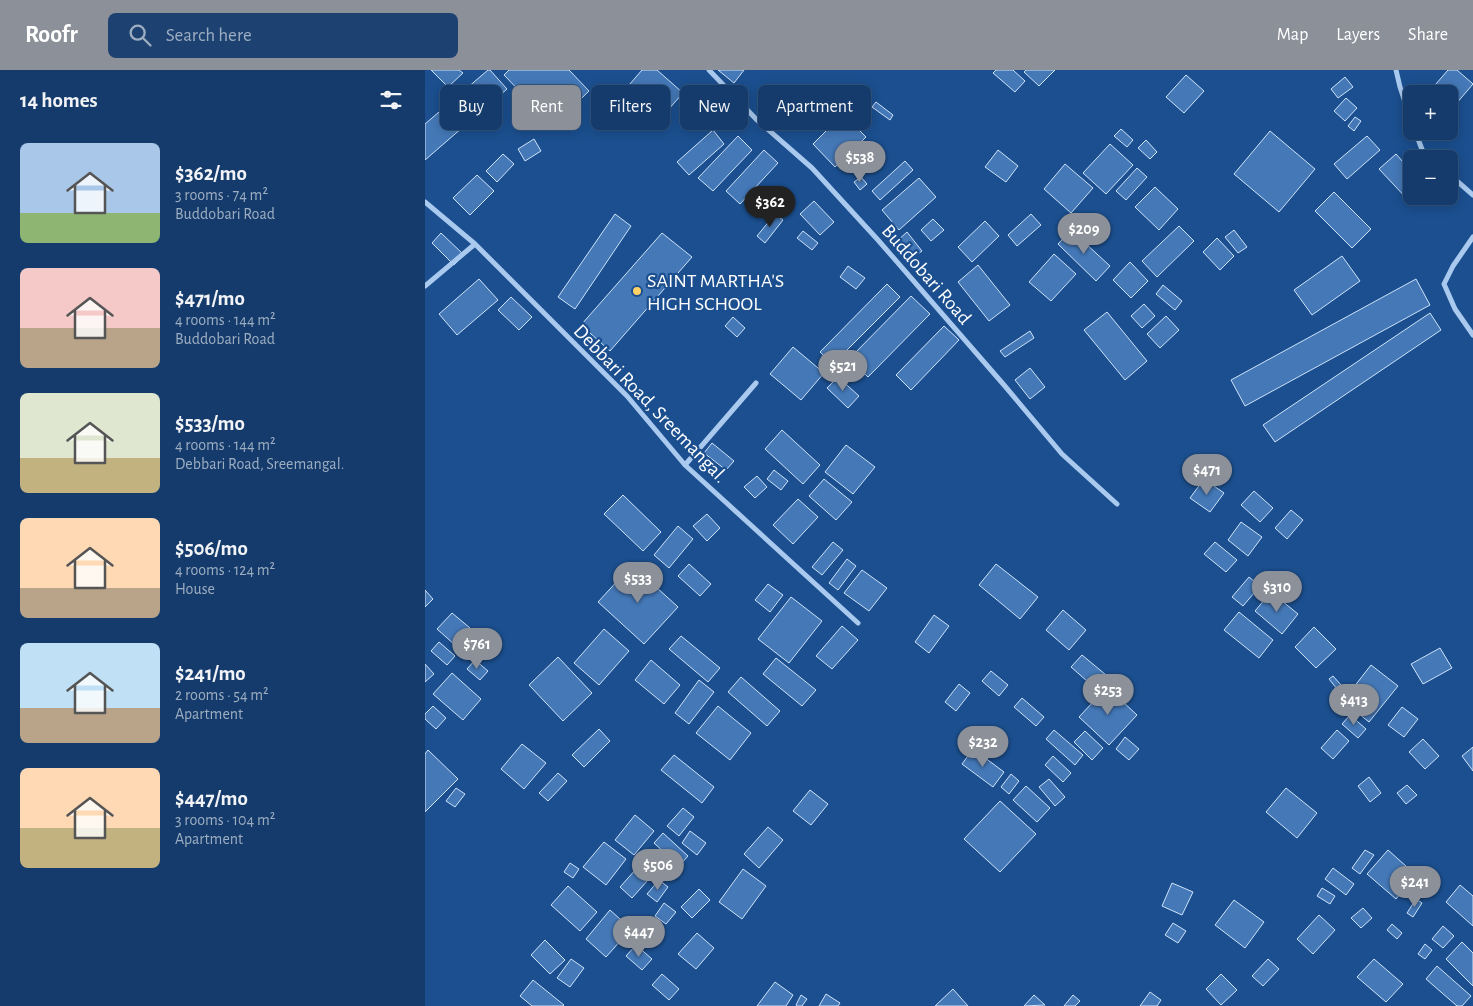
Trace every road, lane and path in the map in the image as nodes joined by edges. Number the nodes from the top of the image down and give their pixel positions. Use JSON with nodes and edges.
{"nodes":[{"id":1,"x":709,"y":70,"type":"edge"},
{"id":2,"x":1397,"y":70,"type":"edge"},
{"id":3,"x":1403,"y":96,"type":"edge"},
{"id":4,"x":1458,"y":182,"type":"edge"},
{"id":5,"x":1473,"y":196,"type":"edge"},
{"id":6,"x":425,"y":202,"type":"edge"},
{"id":7,"x":1473,"y":237,"type":"edge"},
{"id":8,"x":475,"y":244,"type":"junction"},
{"id":9,"x":425,"y":286,"type":"edge"},
{"id":10,"x":1473,"y":335,"type":"edge"},
{"id":11,"x":756,"y":383,"type":"dead end"},
{"id":12,"x":685,"y":465,"type":"junction"},
{"id":13,"x":1117,"y":504,"type":"dead end"},
{"id":14,"x":858,"y":623,"type":"dead end"}],
"edges":[{"from":1,"to":13,"type":"street","name":"Buddobari Road"},
{"from":2,"to":3,"type":"street"},
{"from":4,"to":5,"type":"street"},
{"from":6,"to":8,"type":"street","name":"Debbari Road, Sreemangal."},
{"from":7,"to":10,"type":"street"},
{"from":8,"to":9,"type":"street"},
{"from":8,"to":12,"type":"street","name":"Debbari Road, Sreemangal."},
{"from":11,"to":12,"type":"street"},
{"from":12,"to":14,"type":"street","name":"Debbari Road, Sreemangal."}]}
